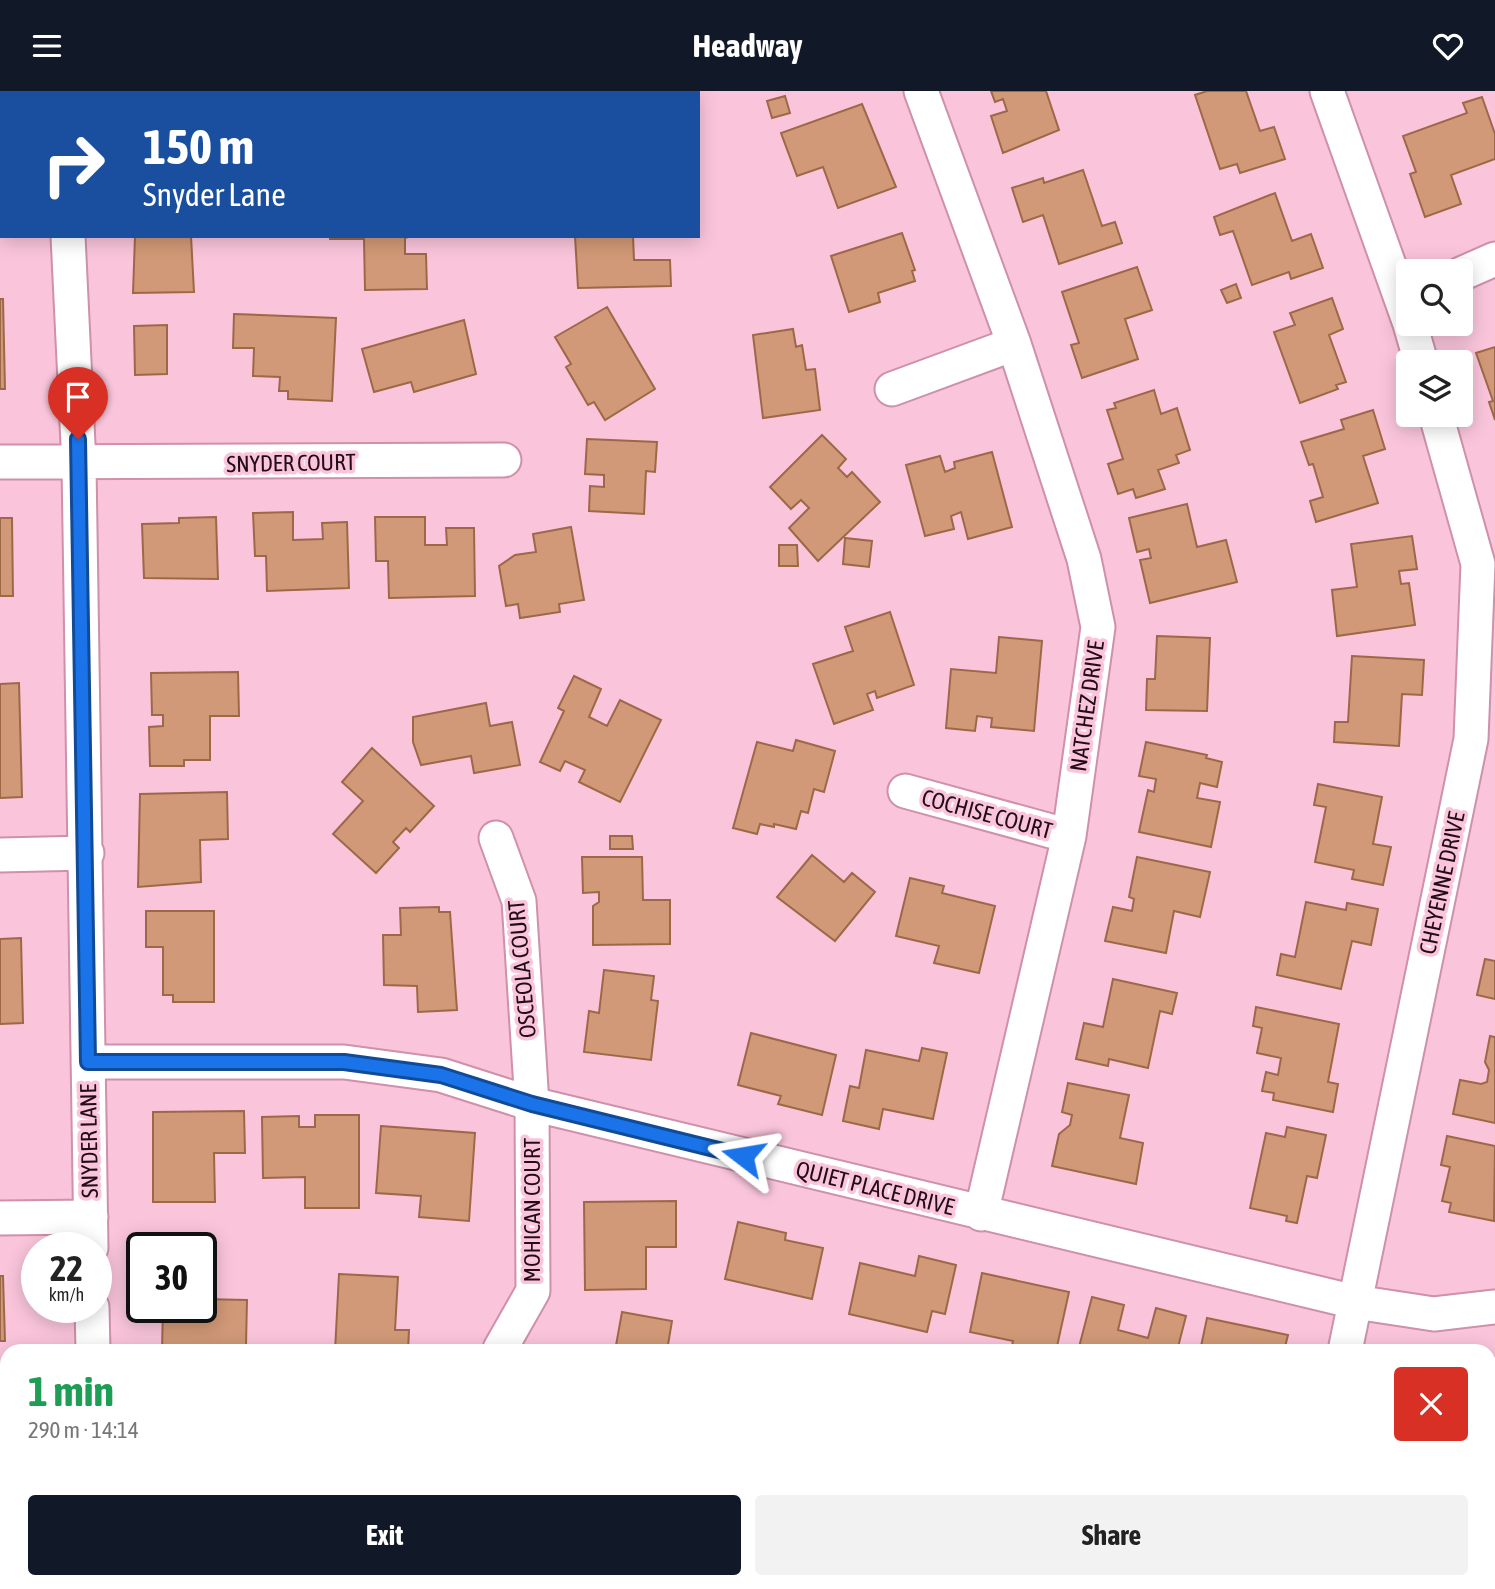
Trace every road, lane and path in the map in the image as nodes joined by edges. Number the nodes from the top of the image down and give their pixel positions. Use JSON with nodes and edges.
{"nodes":[{"id":1,"x":921,"y":91,"type":"edge"},
{"id":2,"x":1327,"y":91,"type":"edge"},
{"id":3,"x":68,"y":238,"type":"edge"},
{"id":4,"x":1495,"y":259,"type":"edge"},
{"id":5,"x":1473,"y":269,"type":"edge"},
{"id":6,"x":1396,"y":280,"type":"edge"},
{"id":7,"x":1014,"y":344,"type":"junction"},
{"id":8,"x":892,"y":389,"type":"dead end"},
{"id":9,"x":1439,"y":427,"type":"edge"},
{"id":10,"x":504,"y":460,"type":"dead end"},
{"id":11,"x":0,"y":463,"type":"edge"},
{"id":12,"x":79,"y":465,"type":"junction"},
{"id":13,"x":905,"y":791,"type":"dead end"},
{"id":14,"x":1069,"y":836,"type":"junction"},
{"id":15,"x":496,"y":838,"type":"dead end"},
{"id":16,"x":86,"y":853,"type":"junction"},
{"id":17,"x":0,"y":855,"type":"edge"},
{"id":18,"x":88,"y":1062,"type":"junction"},
{"id":19,"x":532,"y":1104,"type":"junction"},
{"id":20,"x":981,"y":1214,"type":"junction"},
{"id":21,"x":0,"y":1218,"type":"edge"},
{"id":22,"x":91,"y":1232,"type":"edge"},
{"id":23,"x":1355,"y":1303,"type":"junction"},
{"id":24,"x":1495,"y":1307,"type":"edge"},
{"id":25,"x":92,"y":1323,"type":"edge"},
{"id":26,"x":93,"y":1344,"type":"edge"},
{"id":27,"x":503,"y":1344,"type":"edge"},
{"id":28,"x":1346,"y":1344,"type":"edge"}],
"edges":[{"from":1,"to":7,"type":"street","name":"NATCHEZ DRIVE"},
{"from":2,"to":6,"type":"street"},
{"from":3,"to":12,"type":"street","name":"SNYDER LANE"},
{"from":4,"to":5,"type":"street"},
{"from":7,"to":8,"type":"street"},
{"from":7,"to":14,"type":"street","name":"NATCHEZ DRIVE"},
{"from":9,"to":23,"type":"street","name":"CHEYENNE DRIVE"},
{"from":10,"to":12,"type":"street","name":"SNYDER COURT"},
{"from":11,"to":12,"type":"street","name":"SNYDER COURT"},
{"from":12,"to":16,"type":"street","name":"SNYDER LANE"},
{"from":13,"to":14,"type":"street","name":"COCHISE COURT"},
{"from":14,"to":20,"type":"street","name":"NATCHEZ DRIVE"},
{"from":15,"to":19,"type":"street","name":"OSCEOLA COURT"},
{"from":16,"to":17,"type":"street"},
{"from":16,"to":18,"type":"street","name":"SNYDER LANE"},
{"from":18,"to":19,"type":"street","name":"QUIET PLACE DRIVE"},
{"from":18,"to":22,"type":"street","name":"SNYDER LANE"},
{"from":19,"to":20,"type":"street","name":"QUIET PLACE DRIVE"},
{"from":19,"to":27,"type":"street","name":"MOHICAN COURT"},
{"from":20,"to":23,"type":"street","name":"QUIET PLACE DRIVE"},
{"from":21,"to":22,"type":"street"},
{"from":23,"to":24,"type":"street","name":"QUIET PLACE DRIVE"},
{"from":23,"to":28,"type":"street","name":"CHEYENNE DRIVE"},
{"from":25,"to":26,"type":"street"}]}
